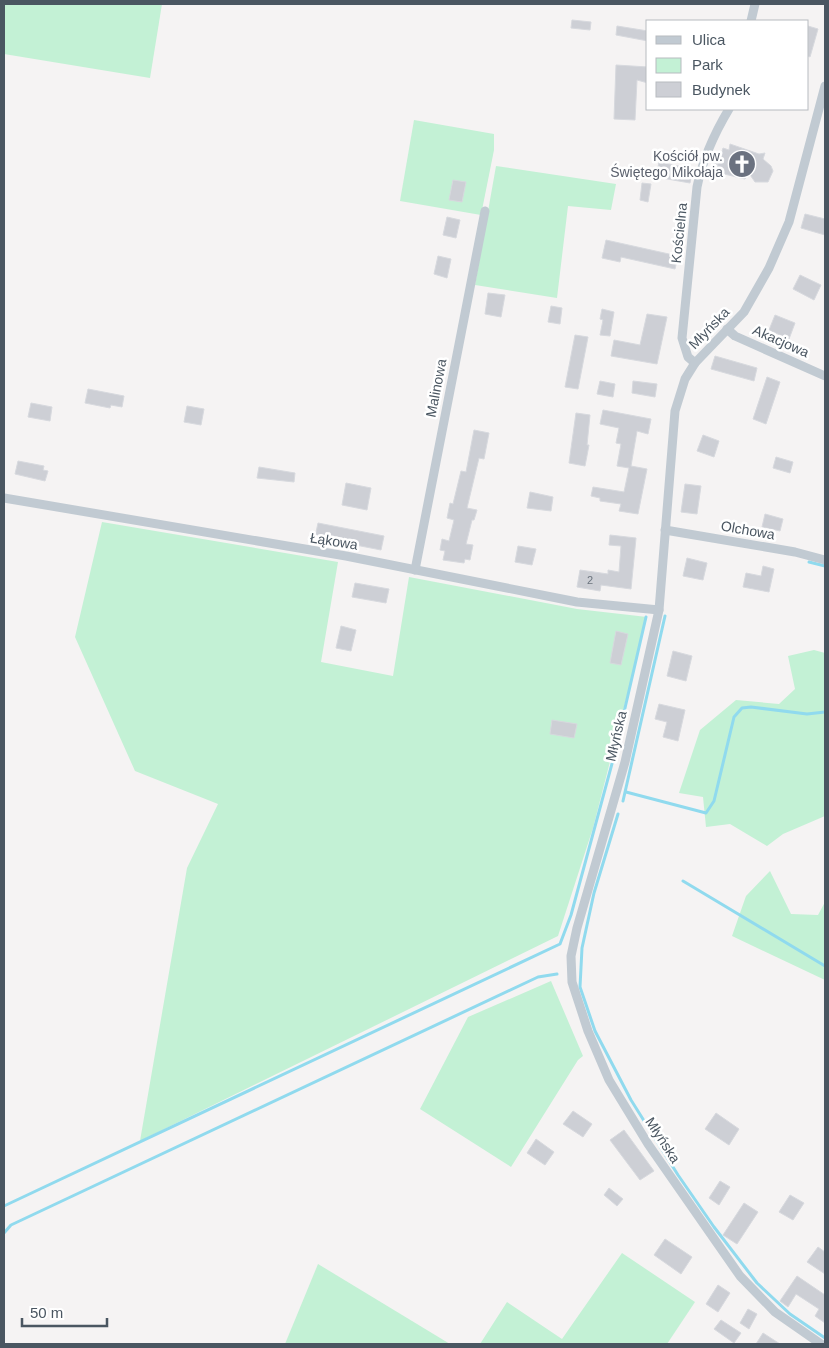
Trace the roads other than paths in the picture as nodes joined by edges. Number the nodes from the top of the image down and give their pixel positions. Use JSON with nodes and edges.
{"nodes":[{"id":1,"x":755,"y":4,"type":"edge"},
{"id":2,"x":752,"y":20,"type":"edge"},
{"id":3,"x":825,"y":86,"type":"edge"},
{"id":4,"x":728,"y":110,"type":"edge"},
{"id":5,"x":485,"y":211,"type":"dead end"},
{"id":6,"x":727,"y":329,"type":"junction"},
{"id":7,"x":695,"y":363,"type":"junction"},
{"id":8,"x":825,"y":376,"type":"edge"},
{"id":9,"x":4,"y":498,"type":"edge"},
{"id":10,"x":665,"y":530,"type":"junction"},
{"id":11,"x":825,"y":560,"type":"edge"},
{"id":12,"x":415,"y":570,"type":"junction"},
{"id":13,"x":659,"y":610,"type":"junction"},
{"id":14,"x":821,"y":1344,"type":"edge"}],
"edges":[{"from":1,"to":2,"type":"street"},
{"from":3,"to":6,"type":"street","name":"Młyńska"},
{"from":4,"to":7,"type":"street","name":"Kościelna"},
{"from":5,"to":12,"type":"street","name":"Malinowa"},
{"from":6,"to":7,"type":"street","name":"Młyńska"},
{"from":6,"to":8,"type":"street","name":"Akacjowa"},
{"from":7,"to":10,"type":"street","name":"Młyńska"},
{"from":9,"to":12,"type":"street","name":"Łąkowa"},
{"from":10,"to":11,"type":"street","name":"Olchowa"},
{"from":10,"to":13,"type":"street","name":"Młyńska"},
{"from":12,"to":13,"type":"street","name":"Łąkowa"},
{"from":13,"to":14,"type":"street","name":"Młyńska"}]}
